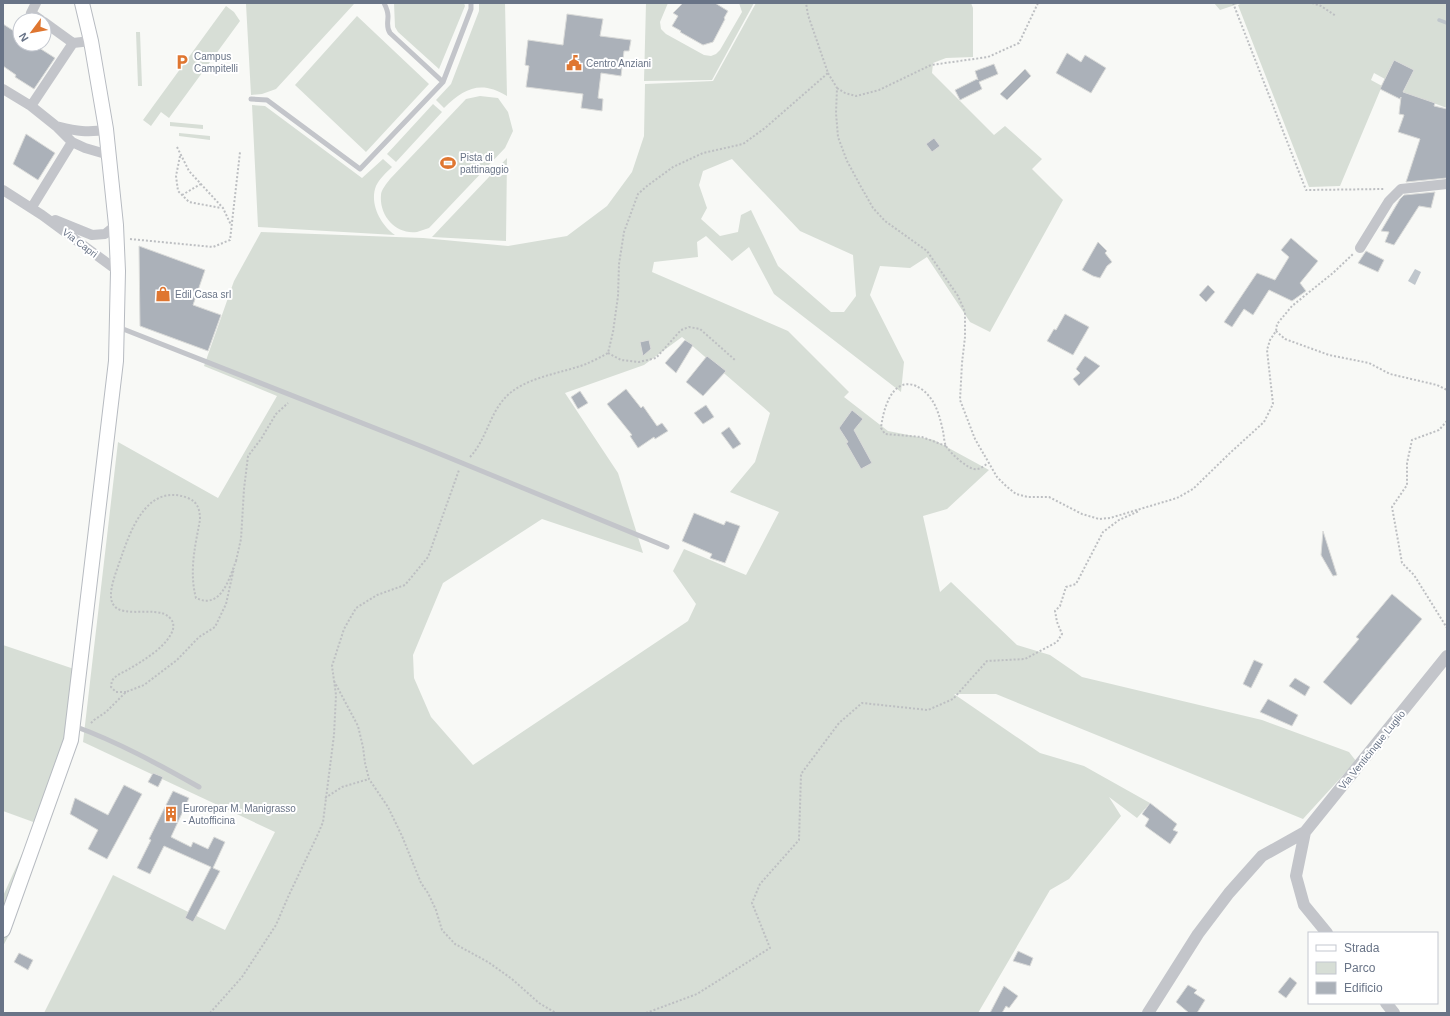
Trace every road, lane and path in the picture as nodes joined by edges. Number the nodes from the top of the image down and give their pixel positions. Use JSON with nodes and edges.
{"nodes":[{"id":1,"x":36,"y":3,"type":"edge"},
{"id":2,"x":82,"y":3,"type":"edge"},
{"id":3,"x":384,"y":3,"type":"edge"},
{"id":4,"x":471,"y":3,"type":"edge"},
{"id":5,"x":806,"y":3,"type":"edge"},
{"id":6,"x":1038,"y":3,"type":"edge"},
{"id":7,"x":1233,"y":3,"type":"edge"},
{"id":8,"x":1312,"y":3,"type":"edge"},
{"id":9,"x":32,"y":12,"type":"edge"},
{"id":10,"x":1336,"y":16,"type":"dead end"},
{"id":11,"x":52,"y":28,"type":"edge"},
{"id":12,"x":90,"y":41,"type":"junction"},
{"id":13,"x":73,"y":43,"type":"junction"},
{"id":14,"x":828,"y":73,"type":"junction"},
{"id":15,"x":443,"y":82,"type":"junction"},
{"id":16,"x":837,"y":88,"type":"junction"},
{"id":17,"x":3,"y":89,"type":"edge"},
{"id":18,"x":251,"y":99,"type":"dead end"},
{"id":19,"x":31,"y":106,"type":"junction"},
{"id":20,"x":56,"y":126,"type":"junction"},
{"id":21,"x":106,"y":129,"type":"junction"},
{"id":22,"x":72,"y":142,"type":"junction"},
{"id":23,"x":177,"y":148,"type":"dead end"},
{"id":24,"x":240,"y":152,"type":"dead end"},
{"id":25,"x":109,"y":155,"type":"junction"},
{"id":26,"x":180,"y":155,"type":"junction"},
{"id":27,"x":201,"y":184,"type":"junction"},
{"id":28,"x":1447,"y":184,"type":"edge"},
{"id":29,"x":3,"y":190,"type":"edge"},
{"id":30,"x":1398,"y":192,"type":"junction"},
{"id":31,"x":182,"y":195,"type":"junction"},
{"id":32,"x":32,"y":207,"type":"junction"},
{"id":33,"x":223,"y":208,"type":"junction"},
{"id":34,"x":42,"y":215,"type":"junction"},
{"id":35,"x":232,"y":226,"type":"junction"},
{"id":36,"x":116,"y":231,"type":"junction"},
{"id":37,"x":1360,"y":248,"type":"joint"},
{"id":38,"x":118,"y":272,"type":"junction"},
{"id":39,"x":117,"y":327,"type":"junction"},
{"id":40,"x":1276,"y":331,"type":"junction"},
{"id":41,"x":608,"y":353,"type":"junction"},
{"id":42,"x":735,"y":360,"type":"dead end"},
{"id":43,"x":1447,"y":390,"type":"edge"},
{"id":44,"x":294,"y":397,"type":"junction"},
{"id":45,"x":1447,"y":421,"type":"edge"},
{"id":46,"x":946,"y":446,"type":"junction"},
{"id":47,"x":988,"y":463,"type":"junction"},
{"id":48,"x":463,"y":465,"type":"junction"},
{"id":49,"x":1145,"y":508,"type":"junction"},
{"id":50,"x":667,"y":547,"type":"dead end"},
{"id":51,"x":236,"y":561,"type":"junction"},
{"id":52,"x":1447,"y":628,"type":"edge"},
{"id":53,"x":1447,"y":656,"type":"edge"},
{"id":54,"x":333,"y":678,"type":"junction"},
{"id":55,"x":126,"y":692,"type":"junction"},
{"id":56,"x":79,"y":728,"type":"junction"},
{"id":57,"x":369,"y":779,"type":"junction"},
{"id":58,"x":199,"y":787,"type":"dead end"},
{"id":59,"x":325,"y":798,"type":"junction"},
{"id":60,"x":1305,"y":832,"type":"junction"},
{"id":61,"x":3,"y":930,"type":"edge"},
{"id":62,"x":1326,"y":932,"type":"edge"},
{"id":63,"x":1387,"y":1004,"type":"edge"},
{"id":64,"x":210,"y":1013,"type":"edge"},
{"id":65,"x":556,"y":1013,"type":"edge"},
{"id":66,"x":646,"y":1013,"type":"edge"},
{"id":67,"x":1148,"y":1013,"type":"edge"},
{"id":68,"x":1394,"y":1013,"type":"edge"}],
"edges":[{"from":1,"to":9,"type":"street"},
{"from":2,"to":12,"type":"main road"},
{"from":3,"to":15,"type":"lane"},
{"from":4,"to":15,"type":"lane"},
{"from":5,"to":14,"type":"path"},
{"from":6,"to":16,"type":"path"},
{"from":7,"to":30,"type":"path"},
{"from":8,"to":10,"type":"path"},
{"from":11,"to":13,"type":"street"},
{"from":12,"to":13,"type":"street"},
{"from":12,"to":21,"type":"main road"},
{"from":13,"to":19,"type":"street"},
{"from":14,"to":16,"type":"path"},
{"from":14,"to":41,"type":"path"},
{"from":15,"to":18,"type":"lane"},
{"from":16,"to":47,"type":"path"},
{"from":17,"to":19,"type":"street"},
{"from":19,"to":20,"type":"street"},
{"from":20,"to":21,"type":"street"},
{"from":20,"to":22,"type":"street"},
{"from":21,"to":25,"type":"main road"},
{"from":22,"to":25,"type":"street"},
{"from":22,"to":32,"type":"street"},
{"from":23,"to":26,"type":"path"},
{"from":24,"to":35,"type":"path"},
{"from":25,"to":36,"type":"main road"},
{"from":26,"to":27,"type":"path"},
{"from":26,"to":31,"type":"path"},
{"from":27,"to":31,"type":"path"},
{"from":27,"to":33,"type":"path"},
{"from":28,"to":30,"type":"street"},
{"from":29,"to":32,"type":"street","name":"Via Capri"},
{"from":30,"to":37,"type":"street"},
{"from":31,"to":33,"type":"path"},
{"from":32,"to":34,"type":"street","name":"Via Capri"},
{"from":33,"to":35,"type":"path"},
{"from":34,"to":36,"type":"street","name":"Via Capri"},
{"from":34,"to":38,"type":"street","name":"Via Capri"},
{"from":35,"to":36,"type":"path"},
{"from":36,"to":38,"type":"main road"},
{"from":37,"to":40,"type":"path"},
{"from":38,"to":39,"type":"main road"},
{"from":39,"to":44,"type":"lane"},
{"from":39,"to":56,"type":"main road"},
{"from":40,"to":43,"type":"path"},
{"from":40,"to":49,"type":"path"},
{"from":41,"to":42,"type":"path"},
{"from":41,"to":48,"type":"path"},
{"from":44,"to":48,"type":"lane"},
{"from":44,"to":51,"type":"path"},
{"from":45,"to":52,"type":"path"},
{"from":46,"to":46,"type":"path"},
{"from":46,"to":47,"type":"path"},
{"from":47,"to":49,"type":"path"},
{"from":48,"to":50,"type":"lane"},
{"from":48,"to":54,"type":"path"},
{"from":49,"to":66,"type":"path"},
{"from":51,"to":55,"type":"path"},
{"from":51,"to":55,"type":"path"},
{"from":53,"to":60,"type":"street","name":"Via Venticinque Luglio"},
{"from":54,"to":57,"type":"path"},
{"from":54,"to":59,"type":"path"},
{"from":55,"to":56,"type":"path"},
{"from":56,"to":58,"type":"lane"},
{"from":56,"to":61,"type":"main road"},
{"from":57,"to":59,"type":"path"},
{"from":57,"to":65,"type":"path"},
{"from":59,"to":64,"type":"path"},
{"from":60,"to":62,"type":"street","name":"Via Venticinque Luglio"},
{"from":60,"to":67,"type":"street"},
{"from":63,"to":68,"type":"street"}]}
